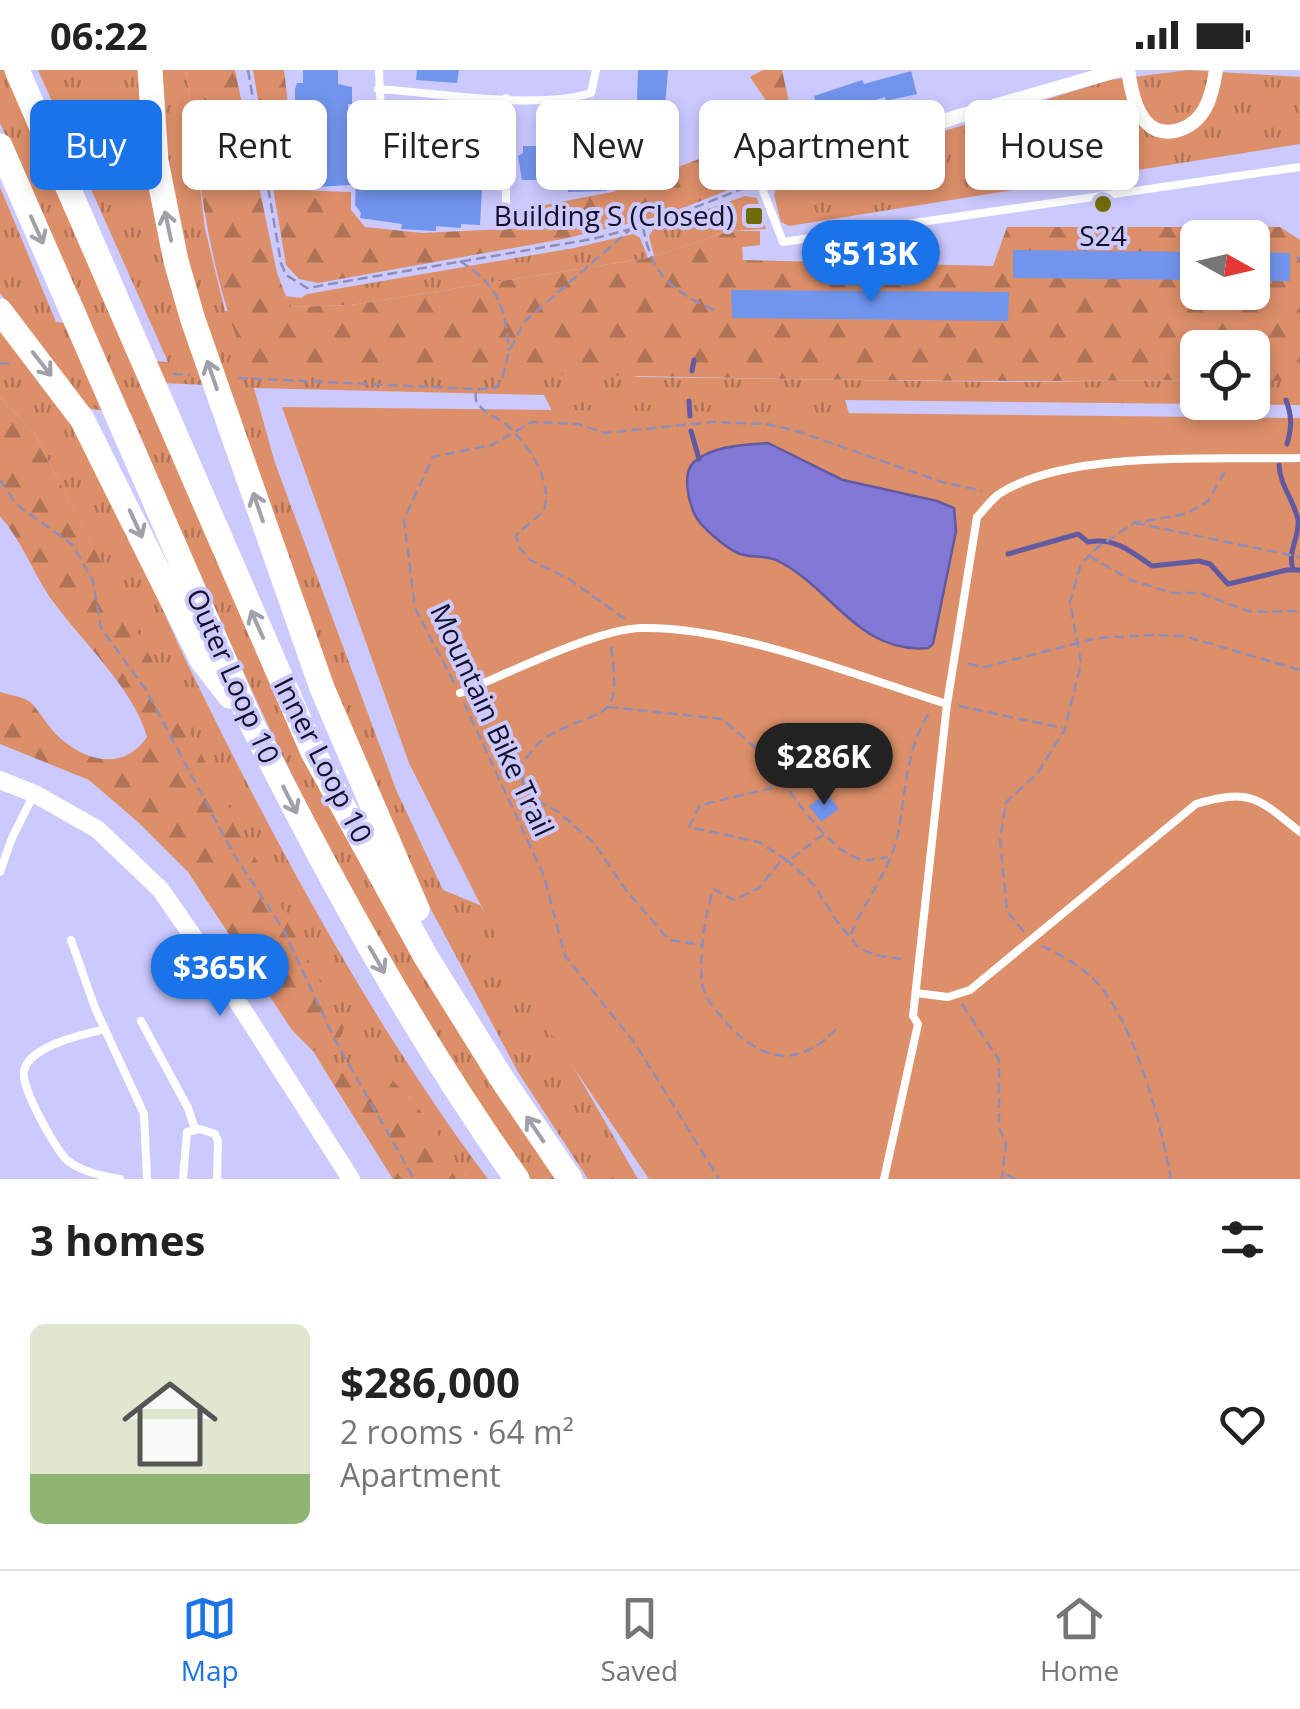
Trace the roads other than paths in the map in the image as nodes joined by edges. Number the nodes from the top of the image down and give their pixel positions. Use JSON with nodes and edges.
{"nodes":[{"id":1,"x":17,"y":70,"type":"edge"},
{"id":2,"x":150,"y":70,"type":"edge"},
{"id":3,"x":379,"y":70,"type":"edge"},
{"id":4,"x":596,"y":70,"type":"edge"},
{"id":5,"x":1119,"y":70,"type":"edge"},
{"id":6,"x":1128,"y":70,"type":"edge"},
{"id":7,"x":1216,"y":70,"type":"edge"},
{"id":8,"x":378,"y":88,"type":"junction"},
{"id":9,"x":506,"y":98,"type":"joint"},
{"id":10,"x":379,"y":100,"type":"edge"},
{"id":11,"x":945,"y":121,"type":"edge"},
{"id":12,"x":0,"y":146,"type":"edge"},
{"id":13,"x":1300,"y":167,"type":"edge"},
{"id":14,"x":506,"y":190,"type":"edge"},
{"id":15,"x":763,"y":190,"type":"edge"},
{"id":16,"x":506,"y":206,"type":"dead end"},
{"id":17,"x":0,"y":311,"type":"edge"},
{"id":18,"x":1300,"y":458,"type":"edge"},
{"id":19,"x":460,"y":694,"type":"road end"},
{"id":20,"x":948,"y":704,"type":"junction"},
{"id":21,"x":252,"y":724,"type":"junction"},
{"id":22,"x":0,"y":780,"type":"edge"},
{"id":23,"x":34,"y":794,"type":"junction"},
{"id":24,"x":1300,"y":832,"type":"edge"},
{"id":25,"x":0,"y":872,"type":"edge"},
{"id":26,"x":72,"y":940,"type":"dead end"},
{"id":27,"x":916,"y":993,"type":"junction"},
{"id":28,"x":141,"y":1021,"type":"dead end"},
{"id":29,"x":105,"y":1030,"type":"junction"},
{"id":30,"x":502,"y":1079,"type":"junction"},
{"id":31,"x":195,"y":1130,"type":"junction"},
{"id":32,"x":120,"y":1179,"type":"edge"},
{"id":33,"x":147,"y":1179,"type":"edge"},
{"id":34,"x":183,"y":1179,"type":"edge"},
{"id":35,"x":217,"y":1179,"type":"edge"},
{"id":36,"x":351,"y":1179,"type":"edge"},
{"id":37,"x":517,"y":1179,"type":"edge"},
{"id":38,"x":570,"y":1179,"type":"edge"},
{"id":39,"x":884,"y":1179,"type":"edge"}],
"edges":[{"from":30,"to":1,"type":"highway","name":"Inner Loop 10","one_way":true},
{"from":30,"to":2,"type":"highway","one_way":true},
{"from":3,"to":8,"type":"lane"},
{"from":4,"to":9,"type":"lane"},
{"from":5,"to":11,"type":"street"},
{"from":6,"to":7,"type":"street"},
{"from":8,"to":9,"type":"lane"},
{"from":8,"to":10,"type":"lane"},
{"from":12,"to":21,"type":"highway","name":"Outer Loop 10","one_way":true},
{"from":13,"to":15,"type":"lane"},
{"from":14,"to":16,"type":"lane"},
{"from":17,"to":21,"type":"highway","one_way":true},
{"from":18,"to":20,"type":"lane"},
{"from":19,"to":20,"type":"lane"},
{"from":20,"to":27,"type":"lane"},
{"from":21,"to":37,"type":"highway","name":"Outer Loop 10","one_way":true},
{"from":22,"to":23,"type":"street"},
{"from":23,"to":25,"type":"lane"},
{"from":23,"to":36,"type":"street"},
{"from":24,"to":27,"type":"lane"},
{"from":26,"to":29,"type":"lane"},
{"from":27,"to":39,"type":"lane"},
{"from":28,"to":31,"type":"lane"},
{"from":29,"to":32,"type":"lane"},
{"from":29,"to":33,"type":"lane"},
{"from":38,"to":30,"type":"highway","name":"Inner Loop 10","one_way":true},
{"from":31,"to":34,"type":"lane"},
{"from":31,"to":35,"type":"lane"}]}
